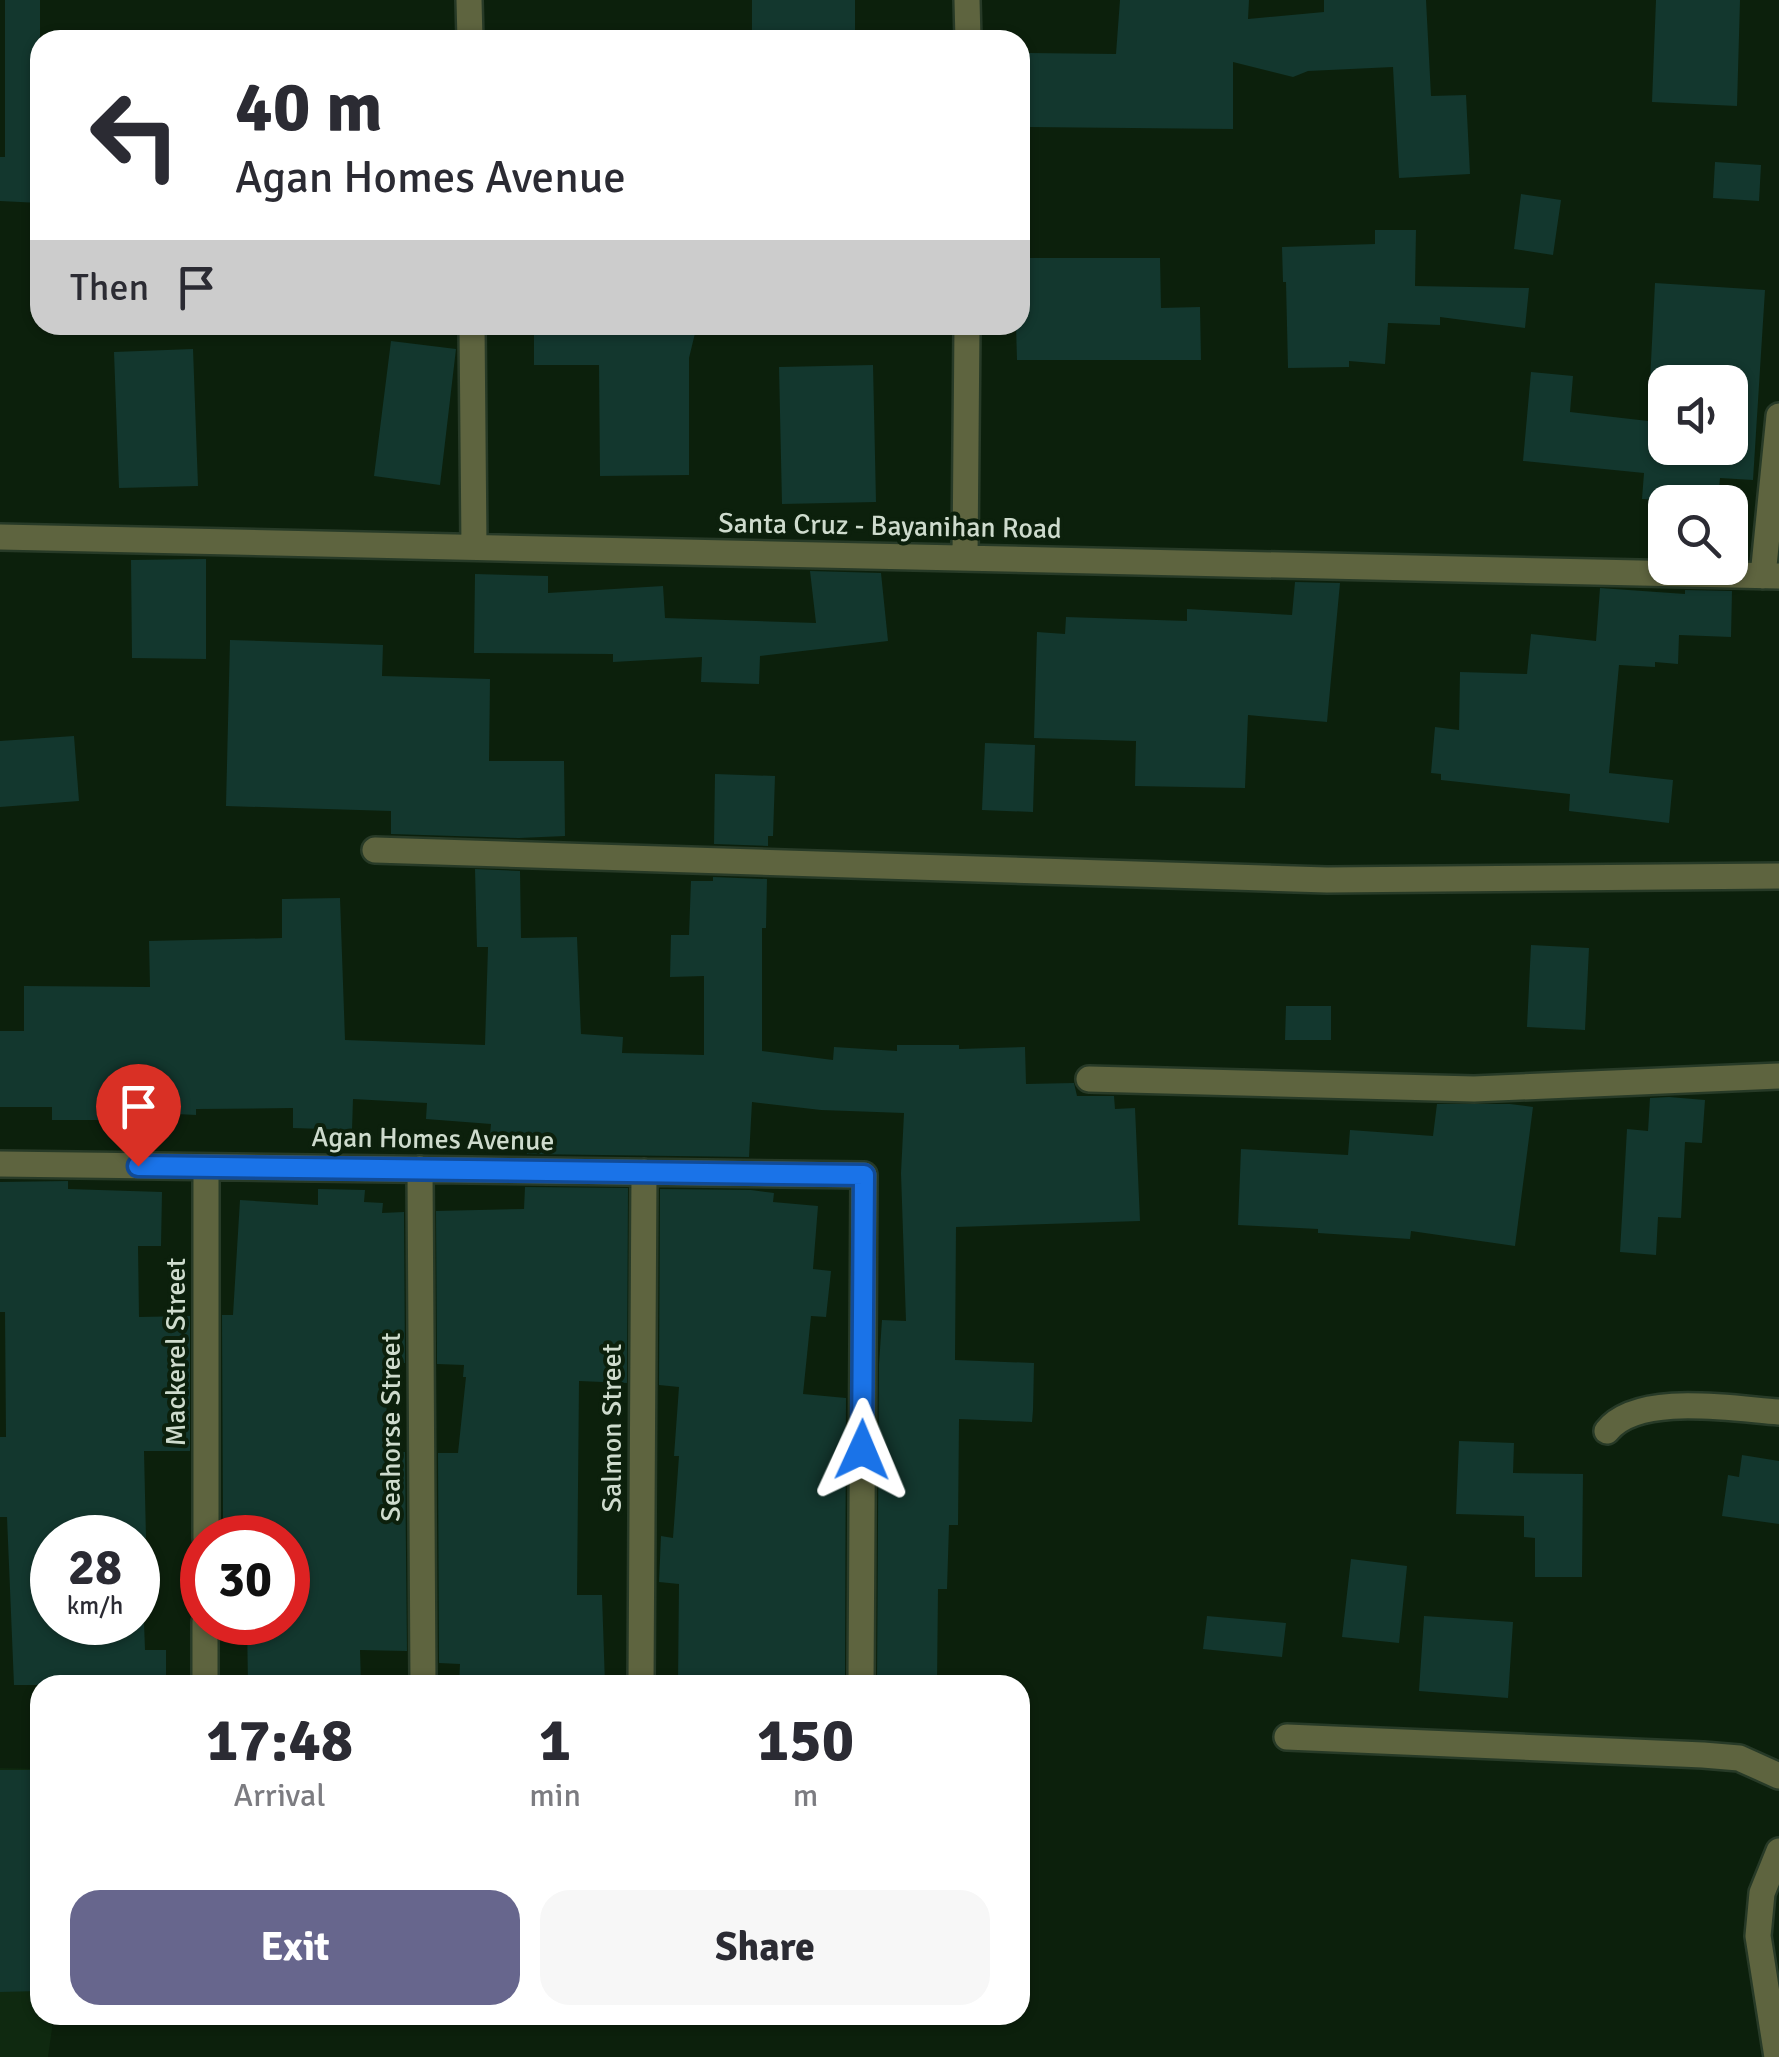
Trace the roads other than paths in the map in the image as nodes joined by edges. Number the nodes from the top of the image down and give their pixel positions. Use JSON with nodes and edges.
{"nodes":[{"id":1,"x":469,"y":0,"type":"edge"},
{"id":2,"x":968,"y":0,"type":"edge"},
{"id":3,"x":470,"y":30,"type":"edge"},
{"id":4,"x":968,"y":30,"type":"edge"},
{"id":5,"x":472,"y":335,"type":"edge"},
{"id":6,"x":967,"y":335,"type":"edge"},
{"id":7,"x":1779,"y":416,"type":"edge"},
{"id":8,"x":0,"y":536,"type":"edge"},
{"id":9,"x":474,"y":547,"type":"junction"},
{"id":10,"x":965,"y":558,"type":"junction"},
{"id":11,"x":1771,"y":576,"type":"edge"},
{"id":12,"x":375,"y":850,"type":"dead end"},
{"id":13,"x":1779,"y":876,"type":"edge"},
{"id":14,"x":1779,"y":1076,"type":"edge"},
{"id":15,"x":1088,"y":1080,"type":"dead end"},
{"id":16,"x":0,"y":1164,"type":"edge"},
{"id":17,"x":206,"y":1166,"type":"junction"},
{"id":18,"x":420,"y":1169,"type":"junction"},
{"id":19,"x":644,"y":1172,"type":"junction"},
{"id":20,"x":1779,"y":1412,"type":"edge"},
{"id":21,"x":1608,"y":1432,"type":"dead end"},
{"id":22,"x":206,"y":1515,"type":"edge"},
{"id":23,"x":206,"y":1645,"type":"edge"},
{"id":24,"x":205,"y":1675,"type":"edge"},
{"id":25,"x":422,"y":1675,"type":"edge"},
{"id":26,"x":640,"y":1675,"type":"edge"},
{"id":27,"x":860,"y":1675,"type":"edge"},
{"id":28,"x":1286,"y":1737,"type":"dead end"},
{"id":29,"x":1779,"y":1776,"type":"edge"},
{"id":30,"x":1779,"y":1851,"type":"edge"},
{"id":31,"x":1776,"y":2057,"type":"edge"}],
"edges":[{"from":1,"to":3,"type":"street"},
{"from":2,"to":4,"type":"street"},
{"from":5,"to":9,"type":"street"},
{"from":6,"to":10,"type":"street"},
{"from":7,"to":11,"type":"street"},
{"from":8,"to":9,"type":"street","name":"Santa Cruz - Bayanihan Road"},
{"from":9,"to":10,"type":"street","name":"Santa Cruz - Bayanihan Road"},
{"from":10,"to":11,"type":"street","name":"Santa Cruz - Bayanihan Road"},
{"from":12,"to":13,"type":"street"},
{"from":14,"to":15,"type":"street"},
{"from":16,"to":17,"type":"street","name":"Agan Homes Avenue"},
{"from":17,"to":18,"type":"street","name":"Agan Homes Avenue"},
{"from":17,"to":22,"type":"street","name":"Mackerel Street"},
{"from":18,"to":19,"type":"street","name":"Agan Homes Avenue"},
{"from":18,"to":25,"type":"street","name":"Seahorse Street"},
{"from":19,"to":26,"type":"street","name":"Salmon Street"},
{"from":19,"to":27,"type":"street","name":"Agan Homes Avenue"},
{"from":20,"to":21,"type":"street"},
{"from":23,"to":24,"type":"street"},
{"from":28,"to":29,"type":"street"},
{"from":30,"to":31,"type":"street"}]}
